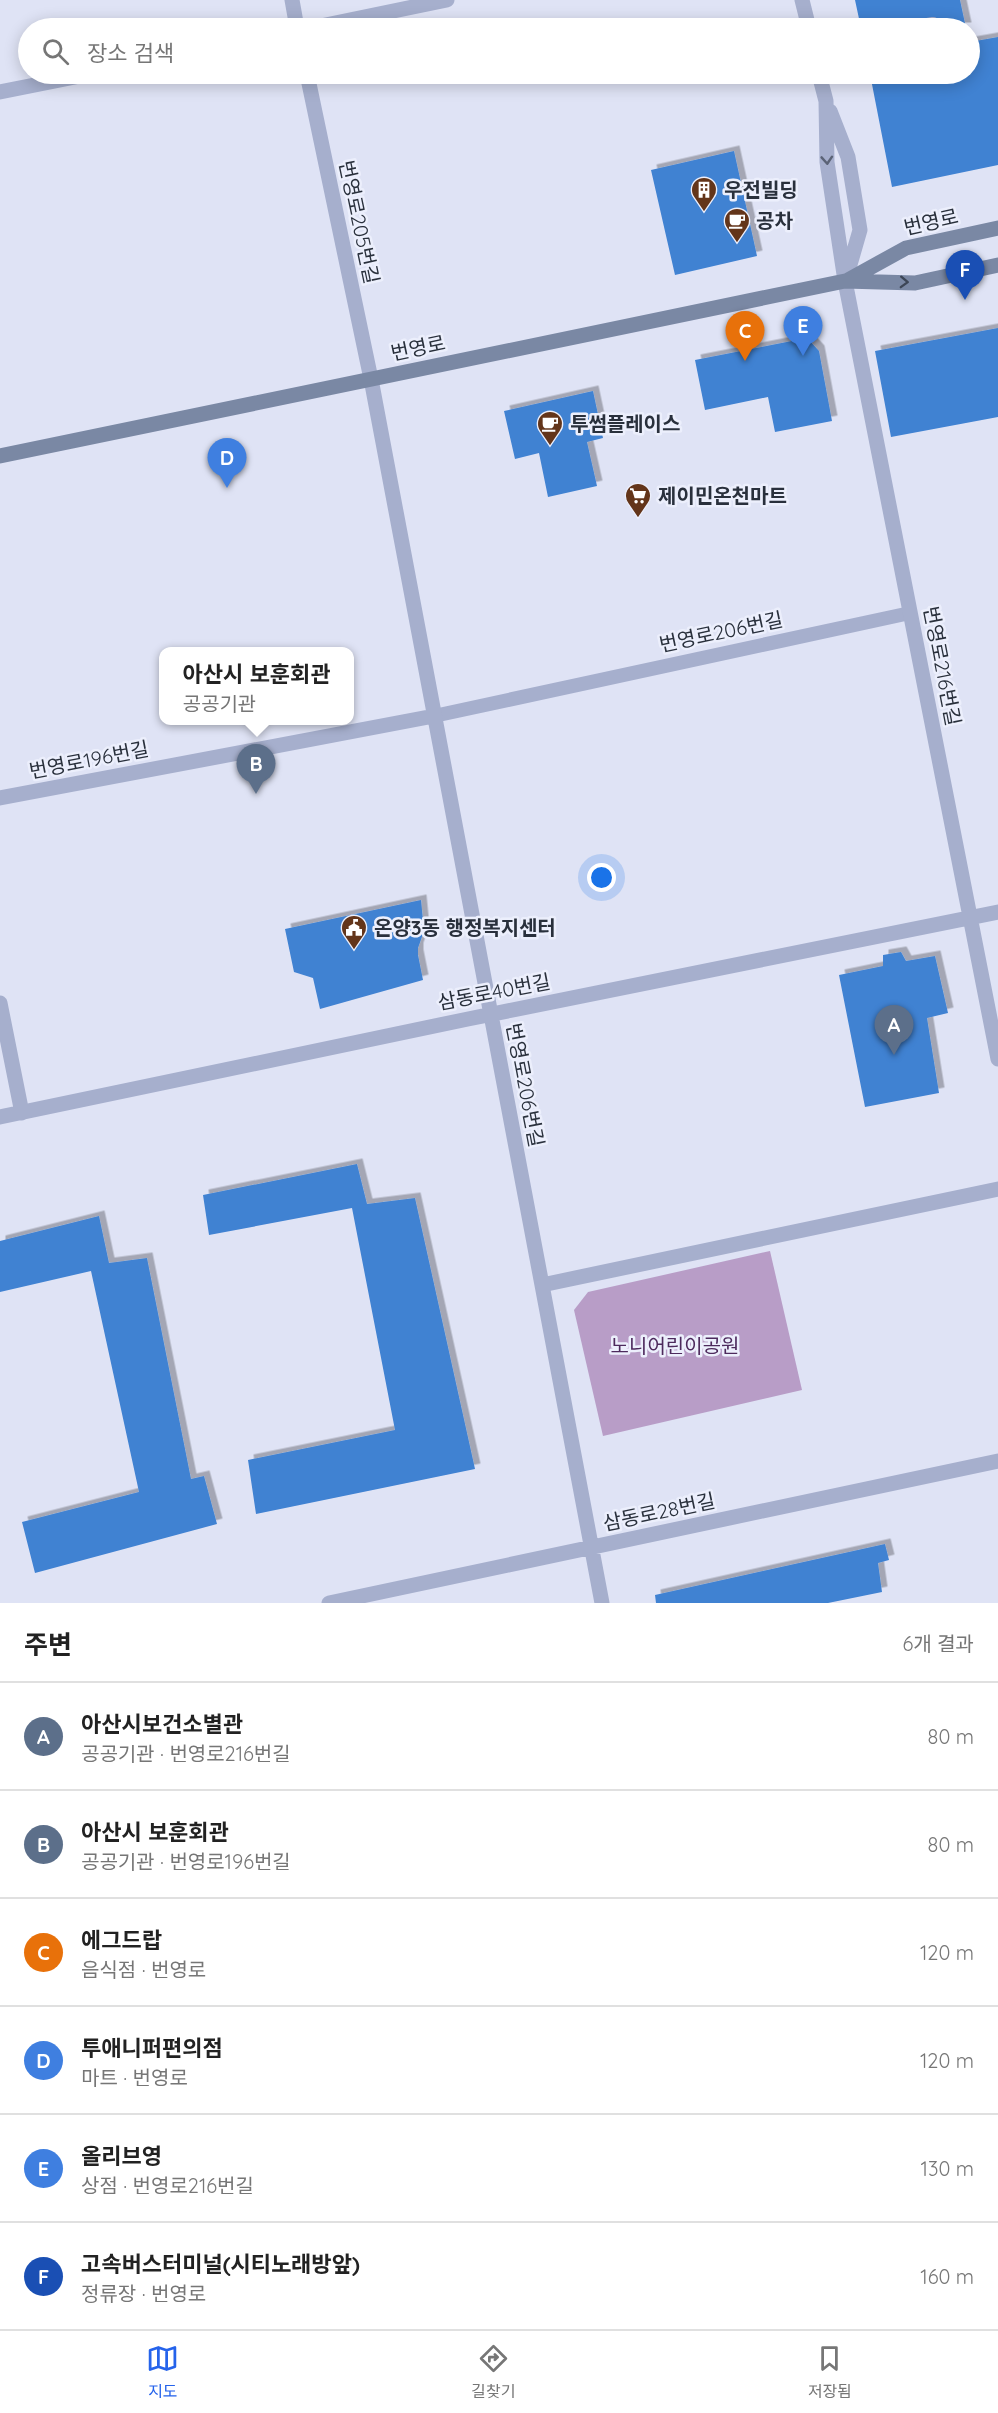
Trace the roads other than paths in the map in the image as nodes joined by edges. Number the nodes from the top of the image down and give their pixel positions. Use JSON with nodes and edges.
{"nodes":[{"id":1,"x":292,"y":0,"type":"edge"},
{"id":2,"x":447,"y":0,"type":"edge"},
{"id":3,"x":802,"y":0,"type":"edge"},
{"id":4,"x":295,"y":18,"type":"edge"},
{"id":5,"x":360,"y":18,"type":"edge"},
{"id":6,"x":806,"y":18,"type":"edge"},
{"id":7,"x":40,"y":84,"type":"edge"},
{"id":8,"x":309,"y":84,"type":"edge"},
{"id":9,"x":822,"y":84,"type":"edge"},
{"id":10,"x":0,"y":92,"type":"edge"},
{"id":11,"x":826,"y":101,"type":"junction"},
{"id":12,"x":998,"y":228,"type":"edge"},
{"id":13,"x":998,"y":265,"type":"edge"},
{"id":14,"x":845,"y":281,"type":"junction"},
{"id":15,"x":371,"y":379,"type":"junction"},
{"id":16,"x":0,"y":456,"type":"edge"},
{"id":17,"x":910,"y":613,"type":"junction"},
{"id":18,"x":434,"y":716,"type":"junction"},
{"id":19,"x":0,"y":798,"type":"edge"},
{"id":20,"x":998,"y":912,"type":"edge"},
{"id":21,"x":970,"y":918,"type":"junction"},
{"id":22,"x":0,"y":1003,"type":"edge"},
{"id":23,"x":490,"y":1014,"type":"junction"},
{"id":24,"x":998,"y":1059,"type":"edge"},
{"id":25,"x":22,"y":1113,"type":"junction"},
{"id":26,"x":0,"y":1117,"type":"edge"},
{"id":27,"x":998,"y":1189,"type":"edge"},
{"id":28,"x":542,"y":1285,"type":"junction"},
{"id":29,"x":998,"y":1461,"type":"edge"},
{"id":30,"x":591,"y":1548,"type":"junction"},
{"id":31,"x":329,"y":1603,"type":"edge"},
{"id":32,"x":602,"y":1603,"type":"edge"}],
"edges":[{"from":1,"to":4,"type":"street"},
{"from":2,"to":5,"type":"street"},
{"from":3,"to":6,"type":"street"},
{"from":7,"to":10,"type":"street"},
{"from":8,"to":15,"type":"street","name":"번영로205번길"},
{"from":9,"to":11,"type":"street"},
{"from":11,"to":14,"type":"street","name":"번영로216번길","one_way":true},
{"from":11,"to":14,"type":"street"},
{"from":12,"to":14,"type":"street","name":"번영로"},
{"from":14,"to":13,"type":"street","name":"번영로","one_way":true},
{"from":14,"to":15,"type":"street","name":"번영로"},
{"from":14,"to":17,"type":"street","name":"번영로216번길"},
{"from":15,"to":16,"type":"street","name":"번영로"},
{"from":15,"to":18,"type":"street","name":"번영로206번길"},
{"from":17,"to":18,"type":"lane","name":"번영로206번길"},
{"from":17,"to":21,"type":"street","name":"번영로216번길"},
{"from":18,"to":19,"type":"street","name":"번영로196번길"},
{"from":18,"to":23,"type":"street","name":"번영로206번길"},
{"from":20,"to":21,"type":"street","name":"삼동로40번길"},
{"from":21,"to":23,"type":"street","name":"삼동로40번길"},
{"from":21,"to":24,"type":"street","name":"번영로216번길"},
{"from":22,"to":25,"type":"street"},
{"from":23,"to":25,"type":"street","name":"삼동로40번길"},
{"from":23,"to":28,"type":"street","name":"번영로206번길"},
{"from":25,"to":26,"type":"street","name":"삼동로40번길"},
{"from":27,"to":28,"type":"street"},
{"from":28,"to":30,"type":"street","name":"번영로206번길"},
{"from":29,"to":30,"type":"street","name":"삼동로28번길"},
{"from":30,"to":31,"type":"street","name":"삼동로28번길"},
{"from":30,"to":32,"type":"street","name":"번영로206번길"}]}
